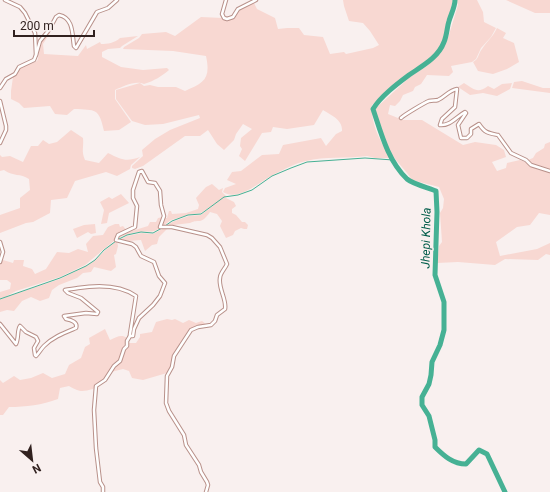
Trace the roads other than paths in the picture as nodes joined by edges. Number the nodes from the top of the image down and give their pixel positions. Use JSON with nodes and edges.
{"nodes":[{"id":1,"x":5,"y":0,"type":"edge"},
{"id":2,"x":117,"y":0,"type":"edge"},
{"id":3,"x":226,"y":0,"type":"edge"},
{"id":4,"x":256,"y":0,"type":"edge"},
{"id":5,"x":36,"y":55,"type":"junction"},
{"id":6,"x":0,"y":88,"type":"edge"},
{"id":7,"x":0,"y":101,"type":"edge"},
{"id":8,"x":401,"y":118,"type":"dead end"},
{"id":9,"x":0,"y":143,"type":"edge"},
{"id":10,"x":550,"y":171,"type":"edge"},
{"id":11,"x":0,"y":242,"type":"edge"},
{"id":12,"x":0,"y":262,"type":"edge"},
{"id":13,"x":0,"y":324,"type":"edge"},
{"id":14,"x":130,"y":336,"type":"junction"},
{"id":15,"x":103,"y":492,"type":"edge"},
{"id":16,"x":206,"y":492,"type":"edge"}],
"edges":[{"from":1,"to":5,"type":"street"},
{"from":2,"to":5,"type":"street"},
{"from":3,"to":4,"type":"street"},
{"from":5,"to":6,"type":"street"},
{"from":7,"to":9,"type":"street"},
{"from":8,"to":10,"type":"street"},
{"from":11,"to":12,"type":"street"},
{"from":13,"to":14,"type":"street"},
{"from":14,"to":15,"type":"street"},
{"from":14,"to":16,"type":"street"}]}
